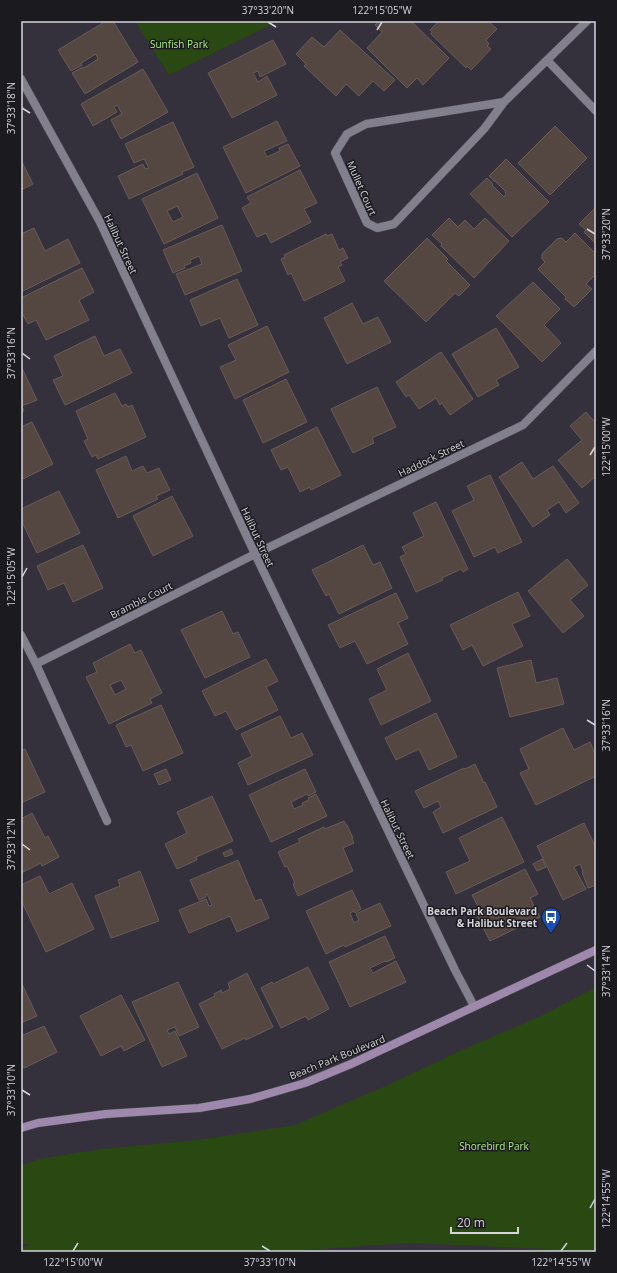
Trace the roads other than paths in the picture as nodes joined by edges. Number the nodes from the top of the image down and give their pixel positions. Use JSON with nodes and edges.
{"nodes":[{"id":1,"x":587,"y":21,"type":"edge"},
{"id":2,"x":547,"y":60,"type":"junction"},
{"id":3,"x":21,"y":79,"type":"edge"},
{"id":4,"x":504,"y":102,"type":"junction"},
{"id":5,"x":596,"y":111,"type":"edge"},
{"id":6,"x":596,"y":351,"type":"edge"},
{"id":7,"x":255,"y":554,"type":"junction"},
{"id":8,"x":21,"y":635,"type":"edge"},
{"id":9,"x":36,"y":664,"type":"junction"},
{"id":10,"x":107,"y":821,"type":"dead end"},
{"id":11,"x":596,"y":950,"type":"edge"},
{"id":12,"x":474,"y":1006,"type":"junction"},
{"id":13,"x":21,"y":1128,"type":"edge"}],
"edges":[{"from":1,"to":2,"type":"street","name":"Mullet Court"},
{"from":2,"to":4,"type":"street","name":"Mullet Court"},
{"from":2,"to":5,"type":"street"},
{"from":3,"to":7,"type":"street","name":"Halibut Street"},
{"from":4,"to":4,"type":"street","name":"Mullet Court"},
{"from":6,"to":7,"type":"street","name":"Haddock Street"},
{"from":7,"to":9,"type":"street","name":"Bramble Court"},
{"from":7,"to":12,"type":"street","name":"Halibut Street"},
{"from":8,"to":9,"type":"street"},
{"from":9,"to":10,"type":"street"},
{"from":11,"to":12,"type":"main road","name":"Beach Park Boulevard"},
{"from":12,"to":13,"type":"main road","name":"Beach Park Boulevard"}]}
